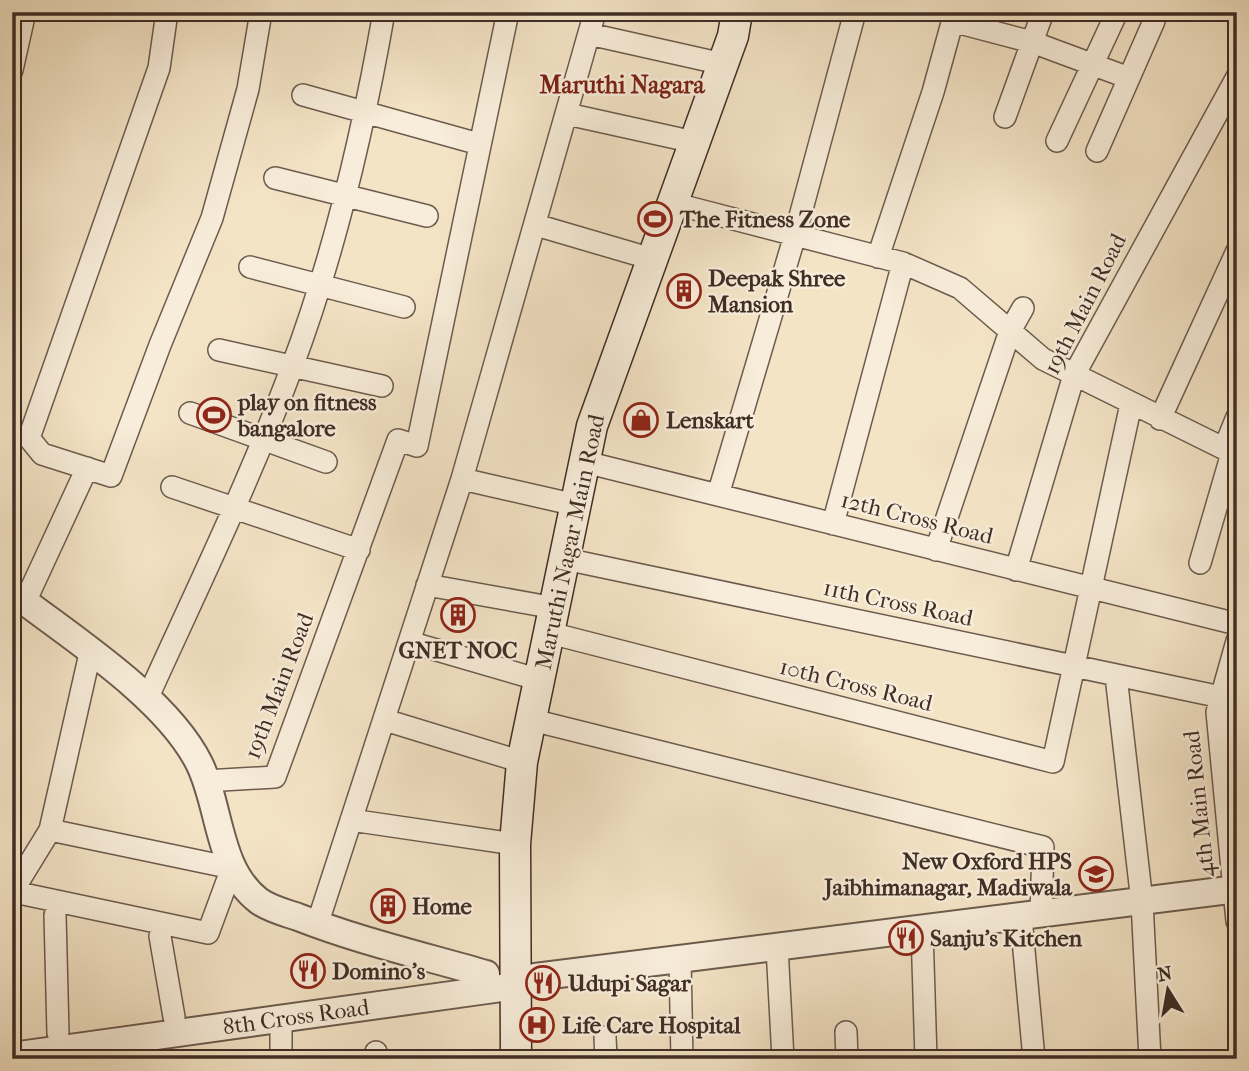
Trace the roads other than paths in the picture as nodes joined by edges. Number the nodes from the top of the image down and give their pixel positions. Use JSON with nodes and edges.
{"nodes":[{"id":1,"x":25,"y":12,"type":"edge"},
{"id":2,"x":167,"y":12,"type":"edge"},
{"id":3,"x":261,"y":12,"type":"edge"},
{"id":4,"x":384,"y":12,"type":"edge"},
{"id":5,"x":508,"y":12,"type":"edge"},
{"id":6,"x":595,"y":12,"type":"edge"},
{"id":7,"x":737,"y":12,"type":"edge"},
{"id":8,"x":855,"y":12,"type":"edge"},
{"id":9,"x":1044,"y":12,"type":"edge"},
{"id":10,"x":1117,"y":12,"type":"edge"},
{"id":11,"x":953,"y":17,"type":"edge"},
{"id":12,"x":1154,"y":21,"type":"dead end"},
{"id":13,"x":589,"y":34,"type":"junction"},
{"id":14,"x":1032,"y":42,"type":"junction"},
{"id":15,"x":723,"y":64,"type":"junction"},
{"id":16,"x":1092,"y":65,"type":"junction"},
{"id":17,"x":12,"y":70,"type":"edge"},
{"id":18,"x":1237,"y":77,"type":"edge"},
{"id":19,"x":1129,"y":78,"type":"junction"},
{"id":20,"x":303,"y":95,"type":"dead end"},
{"id":21,"x":366,"y":112,"type":"junction"},
{"id":22,"x":567,"y":114,"type":"junction"},
{"id":23,"x":1005,"y":117,"type":"dead end"},
{"id":24,"x":1057,"y":141,"type":"dead end"},
{"id":25,"x":694,"y":142,"type":"junction"},
{"id":26,"x":479,"y":144,"type":"junction"},
{"id":27,"x":1097,"y":151,"type":"dead end"},
{"id":28,"x":275,"y":178,"type":"dead end"},
{"id":29,"x":344,"y":197,"type":"junction"},
{"id":30,"x":672,"y":203,"type":"junction"},
{"id":31,"x":427,"y":216,"type":"dead end"},
{"id":32,"x":536,"y":225,"type":"junction"},
{"id":33,"x":795,"y":235,"type":"junction"},
{"id":34,"x":1237,"y":251,"type":"edge"},
{"id":35,"x":878,"y":257,"type":"junction"},
{"id":36,"x":652,"y":259,"type":"junction"},
{"id":37,"x":902,"y":263,"type":"junction"},
{"id":38,"x":250,"y":267,"type":"dead end"},
{"id":39,"x":319,"y":284,"type":"junction"},
{"id":40,"x":404,"y":307,"type":"dead end"},
{"id":41,"x":1023,"y":308,"type":"dead end"},
{"id":42,"x":1010,"y":331,"type":"junction"},
{"id":43,"x":219,"y":350,"type":"dead end"},
{"id":44,"x":292,"y":367,"type":"junction"},
{"id":45,"x":1074,"y":375,"type":"junction"},
{"id":46,"x":382,"y":386,"type":"dead end"},
{"id":47,"x":1131,"y":404,"type":"junction"},
{"id":48,"x":190,"y":413,"type":"dead end"},
{"id":49,"x":1237,"y":417,"type":"edge"},
{"id":50,"x":1160,"y":419,"type":"junction"},
{"id":51,"x":263,"y":442,"type":"junction"},
{"id":52,"x":1231,"y":452,"type":"edge"},
{"id":53,"x":326,"y":462,"type":"dead end"},
{"id":54,"x":585,"y":462,"type":"junction"},
{"id":55,"x":87,"y":468,"type":"junction"},
{"id":56,"x":462,"y":479,"type":"junction"},
{"id":57,"x":172,"y":487,"type":"dead end"},
{"id":58,"x":718,"y":495,"type":"junction"},
{"id":59,"x":576,"y":505,"type":"junction"},
{"id":60,"x":233,"y":509,"type":"junction"},
{"id":61,"x":833,"y":524,"type":"junction"},
{"id":62,"x":359,"y":550,"type":"junction"},
{"id":63,"x":936,"y":550,"type":"junction"},
{"id":64,"x":565,"y":559,"type":"junction"},
{"id":65,"x":1200,"y":564,"type":"dead end"},
{"id":66,"x":1016,"y":570,"type":"junction"},
{"id":67,"x":427,"y":585,"type":"junction"},
{"id":68,"x":1091,"y":588,"type":"junction"},
{"id":69,"x":19,"y":597,"type":"edge"},
{"id":70,"x":552,"y":621,"type":"junction"},
{"id":71,"x":1237,"y":624,"type":"edge"},
{"id":72,"x":1237,"y":641,"type":"edge"},
{"id":73,"x":409,"y":642,"type":"junction"},
{"id":74,"x":91,"y":649,"type":"junction"},
{"id":75,"x":1074,"y":666,"type":"junction"},
{"id":76,"x":1116,"y":676,"type":"junction"},
{"id":77,"x":540,"y":680,"type":"junction"},
{"id":78,"x":1221,"y":697,"type":"junction"},
{"id":79,"x":148,"y":699,"type":"junction"},
{"id":80,"x":385,"y":720,"type":"junction"},
{"id":81,"x":532,"y":720,"type":"junction"},
{"id":82,"x":522,"y":762,"type":"junction"},
{"id":83,"x":205,"y":781,"type":"junction"},
{"id":84,"x":351,"y":820,"type":"junction"},
{"id":85,"x":50,"y":830,"type":"junction"},
{"id":86,"x":515,"y":844,"type":"junction"},
{"id":87,"x":232,"y":868,"type":"junction"},
{"id":88,"x":1236,"y":889,"type":"edge"},
{"id":89,"x":13,"y":892,"type":"edge"},
{"id":90,"x":1142,"y":902,"type":"junction"},
{"id":91,"x":55,"y":915,"type":"dead end"},
{"id":92,"x":1031,"y":917,"type":"junction"},
{"id":93,"x":1237,"y":922,"type":"edge"},
{"id":94,"x":317,"y":925,"type":"junction"},
{"id":95,"x":922,"y":930,"type":"junction"},
{"id":96,"x":160,"y":936,"type":"dead end"},
{"id":97,"x":776,"y":947,"type":"junction"},
{"id":98,"x":680,"y":960,"type":"junction"},
{"id":99,"x":486,"y":974,"type":"junction"},
{"id":100,"x":523,"y":977,"type":"junction"},
{"id":101,"x":174,"y":1017,"type":"junction"},
{"id":102,"x":281,"y":1019,"type":"junction"},
{"id":103,"x":846,"y":1032,"type":"dead end"},
{"id":104,"x":58,"y":1033,"type":"junction"},
{"id":105,"x":606,"y":1037,"type":"dead end"},
{"id":106,"x":12,"y":1039,"type":"edge"},
{"id":107,"x":12,"y":1056,"type":"edge"},
{"id":108,"x":281,"y":1059,"type":"edge"},
{"id":109,"x":516,"y":1059,"type":"edge"},
{"id":110,"x":606,"y":1059,"type":"edge"},
{"id":111,"x":682,"y":1059,"type":"edge"},
{"id":112,"x":783,"y":1059,"type":"edge"},
{"id":113,"x":847,"y":1059,"type":"edge"},
{"id":114,"x":926,"y":1059,"type":"edge"},
{"id":115,"x":1034,"y":1059,"type":"edge"},
{"id":116,"x":1150,"y":1059,"type":"edge"}],
"edges":[{"from":1,"to":17,"type":"street"},
{"from":2,"to":55,"type":"street"},
{"from":3,"to":55,"type":"street"},
{"from":4,"to":21,"type":"street"},
{"from":5,"to":26,"type":"street"},
{"from":6,"to":13,"type":"street"},
{"from":7,"to":15,"type":"main road","name":"Maruthi Nagar Main Road"},
{"from":8,"to":33,"type":"street"},
{"from":9,"to":14,"type":"street"},
{"from":10,"to":16,"type":"street"},
{"from":11,"to":14,"type":"street"},
{"from":11,"to":35,"type":"street"},
{"from":12,"to":19,"type":"street"},
{"from":13,"to":15,"type":"street"},
{"from":13,"to":22,"type":"street"},
{"from":14,"to":16,"type":"street"},
{"from":14,"to":23,"type":"street"},
{"from":15,"to":25,"type":"main road","name":"Maruthi Nagar Main Road"},
{"from":16,"to":19,"type":"street"},
{"from":16,"to":24,"type":"street"},
{"from":18,"to":45,"type":"street","name":"19th Main Road"},
{"from":19,"to":27,"type":"street"},
{"from":20,"to":21,"type":"street"},
{"from":21,"to":26,"type":"street"},
{"from":21,"to":29,"type":"street"},
{"from":22,"to":25,"type":"street"},
{"from":22,"to":32,"type":"street"},
{"from":25,"to":30,"type":"main road","name":"Maruthi Nagar Main Road"},
{"from":26,"to":62,"type":"street"},
{"from":28,"to":29,"type":"street"},
{"from":29,"to":31,"type":"street"},
{"from":29,"to":39,"type":"street"},
{"from":30,"to":33,"type":"street"},
{"from":30,"to":36,"type":"main road","name":"Maruthi Nagar Main Road"},
{"from":32,"to":36,"type":"street"},
{"from":32,"to":56,"type":"street"},
{"from":33,"to":35,"type":"street"},
{"from":33,"to":58,"type":"street"},
{"from":34,"to":50,"type":"street"},
{"from":35,"to":37,"type":"street"},
{"from":36,"to":54,"type":"main road","name":"Maruthi Nagar Main Road"},
{"from":37,"to":42,"type":"street"},
{"from":37,"to":61,"type":"street"},
{"from":38,"to":39,"type":"street"},
{"from":39,"to":40,"type":"street"},
{"from":39,"to":44,"type":"street"},
{"from":41,"to":42,"type":"street"},
{"from":42,"to":45,"type":"street"},
{"from":42,"to":63,"type":"street"},
{"from":43,"to":44,"type":"street"},
{"from":44,"to":46,"type":"street"},
{"from":44,"to":51,"type":"street"},
{"from":45,"to":47,"type":"street"},
{"from":45,"to":66,"type":"street","name":"19th Main Road"},
{"from":47,"to":50,"type":"street"},
{"from":47,"to":68,"type":"street"},
{"from":48,"to":51,"type":"street"},
{"from":49,"to":52,"type":"street"},
{"from":50,"to":52,"type":"street"},
{"from":51,"to":53,"type":"street"},
{"from":51,"to":60,"type":"street"},
{"from":52,"to":65,"type":"street"},
{"from":54,"to":58,"type":"street","name":"12th Cross Road"},
{"from":54,"to":59,"type":"main road","name":"Maruthi Nagar Main Road"},
{"from":55,"to":69,"type":"street"},
{"from":56,"to":59,"type":"street"},
{"from":56,"to":67,"type":"street"},
{"from":57,"to":60,"type":"street"},
{"from":58,"to":61,"type":"street","name":"12th Cross Road"},
{"from":59,"to":64,"type":"main road","name":"Maruthi Nagar Main Road"},
{"from":60,"to":62,"type":"street"},
{"from":60,"to":79,"type":"street"},
{"from":61,"to":63,"type":"street","name":"12th Cross Road"},
{"from":62,"to":83,"type":"street","name":"19th Main Road"},
{"from":63,"to":66,"type":"street","name":"12th Cross Road"},
{"from":64,"to":70,"type":"main road","name":"Maruthi Nagar Main Road"},
{"from":64,"to":75,"type":"street","name":"11th Cross Road"},
{"from":66,"to":68,"type":"street","name":"12th Cross Road"},
{"from":67,"to":70,"type":"street"},
{"from":67,"to":73,"type":"street"},
{"from":68,"to":71,"type":"street","name":"12th Cross Road"},
{"from":68,"to":75,"type":"street"},
{"from":69,"to":74,"type":"street"},
{"from":70,"to":75,"type":"street","name":"10th Cross Road"},
{"from":70,"to":77,"type":"main road","name":"Maruthi Nagar Main Road"},
{"from":72,"to":78,"type":"street","name":"4th Main Road"},
{"from":73,"to":77,"type":"street"},
{"from":73,"to":80,"type":"street"},
{"from":74,"to":79,"type":"street"},
{"from":74,"to":85,"type":"street"},
{"from":75,"to":76,"type":"street","name":"11th Cross Road"},
{"from":76,"to":78,"type":"street","name":"11th Cross Road"},
{"from":76,"to":90,"type":"street"},
{"from":77,"to":81,"type":"main road","name":"Maruthi Nagar Main Road"},
{"from":78,"to":88,"type":"street","name":"4th Main Road"},
{"from":79,"to":83,"type":"street"},
{"from":80,"to":82,"type":"street"},
{"from":80,"to":84,"type":"street"},
{"from":81,"to":82,"type":"main road","name":"Maruthi Nagar Main Road"},
{"from":81,"to":92,"type":"street"},
{"from":82,"to":86,"type":"main road","name":"Maruthi Nagar Main Road"},
{"from":83,"to":87,"type":"street"},
{"from":84,"to":86,"type":"street"},
{"from":84,"to":94,"type":"street"},
{"from":85,"to":87,"type":"street"},
{"from":85,"to":89,"type":"street"},
{"from":86,"to":100,"type":"main road","name":"Maruthi Nagar Main Road"},
{"from":87,"to":89,"type":"street"},
{"from":87,"to":94,"type":"street"},
{"from":88,"to":90,"type":"street","name":"8th Cross Road"},
{"from":88,"to":93,"type":"street","name":"4th Main Road"},
{"from":90,"to":92,"type":"street","name":"8th Cross Road"},
{"from":90,"to":116,"type":"street"},
{"from":91,"to":104,"type":"street"},
{"from":92,"to":95,"type":"street","name":"8th Cross Road"},
{"from":92,"to":115,"type":"street"},
{"from":94,"to":99,"type":"street"},
{"from":95,"to":97,"type":"street","name":"8th Cross Road"},
{"from":95,"to":114,"type":"street"},
{"from":96,"to":101,"type":"street"},
{"from":97,"to":98,"type":"street","name":"8th Cross Road"},
{"from":97,"to":112,"type":"street"},
{"from":98,"to":100,"type":"street","name":"8th Cross Road"},
{"from":98,"to":111,"type":"street"},
{"from":99,"to":100,"type":"street","name":"8th Cross Road"},
{"from":99,"to":101,"type":"street","name":"8th Cross Road"},
{"from":100,"to":102,"type":"street","name":"8th Cross Road"},
{"from":100,"to":109,"type":"main road","name":"Maruthi Nagar Main Road"},
{"from":101,"to":104,"type":"street","name":"8th Cross Road"},
{"from":102,"to":107,"type":"street","name":"8th Cross Road"},
{"from":102,"to":108,"type":"street"},
{"from":103,"to":113,"type":"street"},
{"from":104,"to":106,"type":"street","name":"8th Cross Road"},
{"from":105,"to":110,"type":"street"}]}
